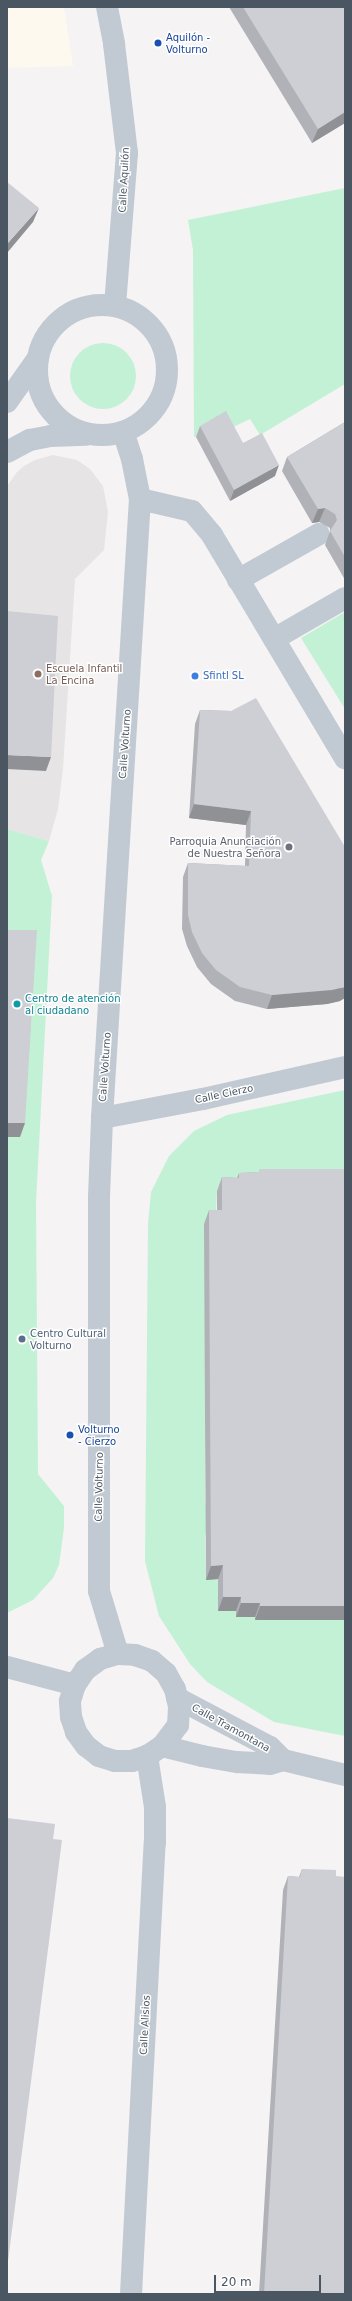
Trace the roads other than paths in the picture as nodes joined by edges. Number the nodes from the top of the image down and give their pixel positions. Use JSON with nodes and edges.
{"nodes":[{"id":1,"x":107,"y":7,"type":"edge"},
{"id":2,"x":115,"y":306,"type":"junction"},
{"id":3,"x":38,"y":358,"type":"junction"},
{"id":4,"x":7,"y":402,"type":"edge"},
{"id":5,"x":123,"y":432,"type":"junction"},
{"id":6,"x":94,"y":435,"type":"junction"},
{"id":7,"x":7,"y":452,"type":"edge"},
{"id":8,"x":140,"y":499,"type":"junction"},
{"id":9,"x":319,"y":534,"type":"dead end"},
{"id":10,"x":238,"y":580,"type":"junction"},
{"id":11,"x":345,"y":598,"type":"edge"},
{"id":12,"x":274,"y":639,"type":"junction"},
{"id":13,"x":345,"y":758,"type":"edge"},
{"id":14,"x":345,"y":1067,"type":"edge"},
{"id":15,"x":102,"y":1118,"type":"junction"},
{"id":16,"x":118,"y":1654,"type":"junction"},
{"id":17,"x":7,"y":1667,"type":"edge"},
{"id":18,"x":75,"y":1685,"type":"junction"},
{"id":19,"x":177,"y":1698,"type":"junction"},
{"id":20,"x":155,"y":1751,"type":"junction"},
{"id":21,"x":283,"y":1760,"type":"junction"},
{"id":22,"x":345,"y":1775,"type":"edge"},
{"id":23,"x":131,"y":2294,"type":"edge"}],
"edges":[{"from":1,"to":2,"type":"street","name":"Calle Aquilón"},
{"from":2,"to":3,"type":"street"},
{"from":2,"to":5,"type":"street"},
{"from":3,"to":4,"type":"street"},
{"from":3,"to":6,"type":"street"},
{"from":5,"to":6,"type":"street"},
{"from":5,"to":8,"type":"street","name":"Calle Volturno"},
{"from":6,"to":7,"type":"street"},
{"from":8,"to":10,"type":"street"},
{"from":8,"to":15,"type":"street","name":"Calle Volturno"},
{"from":9,"to":10,"type":"street"},
{"from":10,"to":12,"type":"street"},
{"from":11,"to":12,"type":"street"},
{"from":12,"to":13,"type":"street"},
{"from":14,"to":15,"type":"street","name":"Calle Cierzo"},
{"from":15,"to":16,"type":"street","name":"Calle Volturno"},
{"from":16,"to":18,"type":"street"},
{"from":16,"to":19,"type":"street"},
{"from":17,"to":18,"type":"street"},
{"from":18,"to":20,"type":"street"},
{"from":19,"to":20,"type":"street"},
{"from":19,"to":21,"type":"street","name":"Calle Tramontana"},
{"from":20,"to":21,"type":"street","name":"Calle Tramontana"},
{"from":20,"to":23,"type":"street","name":"Calle Alisios"},
{"from":21,"to":22,"type":"street","name":"Calle Tramontana"}]}
